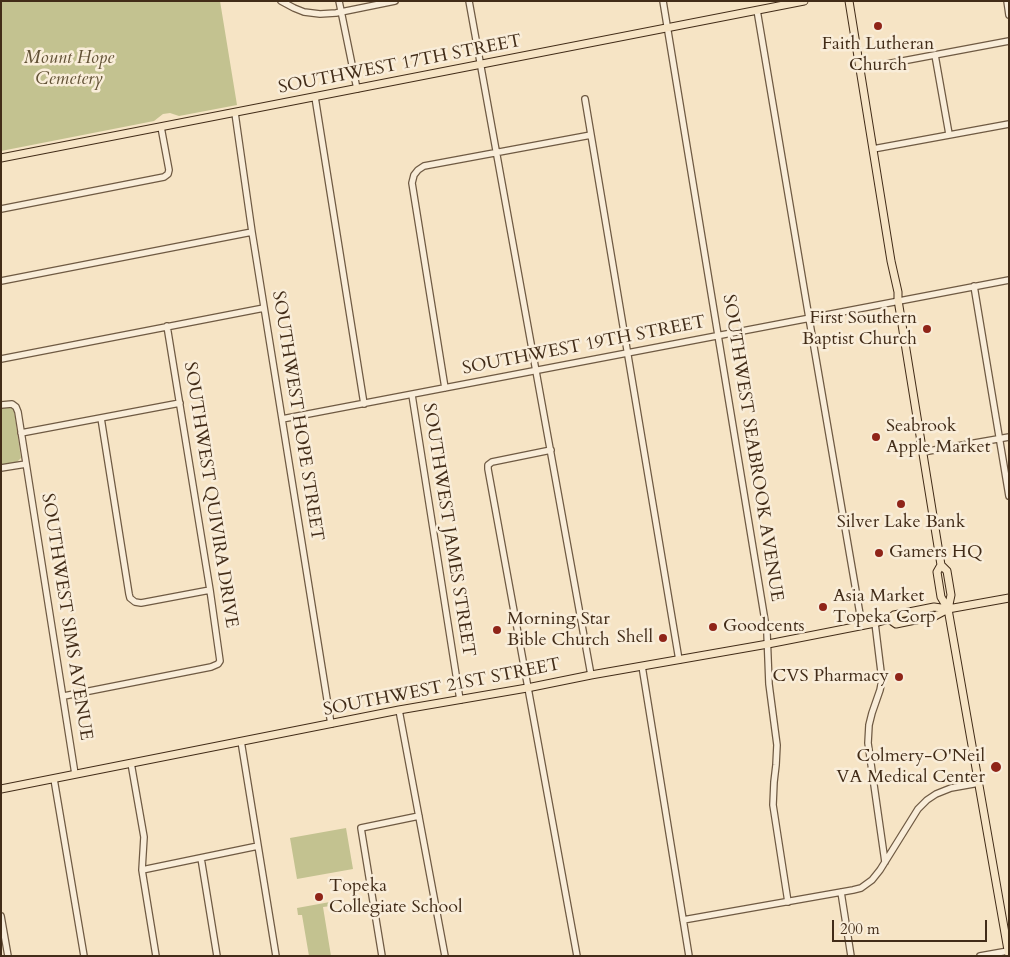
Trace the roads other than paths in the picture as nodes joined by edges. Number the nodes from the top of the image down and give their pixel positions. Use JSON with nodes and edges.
{"nodes":[{"id":1,"x":281,"y":1,"type":"edge"},
{"id":2,"x":339,"y":1,"type":"edge"},
{"id":3,"x":395,"y":1,"type":"edge"},
{"id":4,"x":469,"y":1,"type":"edge"},
{"id":5,"x":663,"y":1,"type":"edge"},
{"id":6,"x":804,"y":1,"type":"edge"},
{"id":7,"x":849,"y":1,"type":"edge"},
{"id":8,"x":1007,"y":1,"type":"edge"},
{"id":9,"x":758,"y":10,"type":"junction"},
{"id":10,"x":341,"y":12,"type":"junction"},
{"id":11,"x":1009,"y":15,"type":"edge"},
{"id":12,"x":668,"y":28,"type":"junction"},
{"id":13,"x":1009,"y":41,"type":"edge"},
{"id":14,"x":935,"y":55,"type":"junction"},
{"id":15,"x":481,"y":64,"type":"junction"},
{"id":16,"x":860,"y":69,"type":"junction"},
{"id":17,"x":357,"y":88,"type":"junction"},
{"id":18,"x":315,"y":97,"type":"junction"},
{"id":19,"x":585,"y":99,"type":"dead end"},
{"id":20,"x":235,"y":113,"type":"junction"},
{"id":21,"x":1009,"y":124,"type":"edge"},
{"id":22,"x":161,"y":127,"type":"junction"},
{"id":23,"x":949,"y":134,"type":"junction"},
{"id":24,"x":591,"y":135,"type":"junction"},
{"id":25,"x":873,"y":149,"type":"junction"},
{"id":26,"x":497,"y":153,"type":"junction"},
{"id":27,"x":1,"y":158,"type":"edge"},
{"id":28,"x":1,"y":209,"type":"edge"},
{"id":29,"x":252,"y":232,"type":"junction"},
{"id":30,"x":1009,"y":280,"type":"edge"},
{"id":31,"x":1,"y":281,"type":"edge"},
{"id":32,"x":974,"y":286,"type":"junction"},
{"id":33,"x":898,"y":300,"type":"junction"},
{"id":34,"x":264,"y":308,"type":"junction"},
{"id":35,"x":808,"y":318,"type":"junction"},
{"id":36,"x":167,"y":326,"type":"junction"},
{"id":37,"x":718,"y":335,"type":"junction"},
{"id":38,"x":628,"y":353,"type":"junction"},
{"id":39,"x":1,"y":359,"type":"edge"},
{"id":40,"x":536,"y":371,"type":"junction"},
{"id":41,"x":445,"y":388,"type":"junction"},
{"id":42,"x":412,"y":395,"type":"junction"},
{"id":43,"x":180,"y":403,"type":"junction"},
{"id":44,"x":364,"y":404,"type":"junction"},
{"id":45,"x":1,"y":405,"type":"edge"},
{"id":46,"x":101,"y":418,"type":"junction"},
{"id":47,"x":282,"y":420,"type":"junction"},
{"id":48,"x":21,"y":432,"type":"junction"},
{"id":49,"x":1009,"y":437,"type":"edge"},
{"id":50,"x":1000,"y":439,"type":"junction"},
{"id":51,"x":551,"y":450,"type":"junction"},
{"id":52,"x":923,"y":452,"type":"junction"},
{"id":53,"x":26,"y":464,"type":"junction"},
{"id":54,"x":1,"y":468,"type":"edge"},
{"id":55,"x":1009,"y":496,"type":"edge"},
{"id":56,"x":210,"y":590,"type":"junction"},
{"id":57,"x":1009,"y":598,"type":"edge"},
{"id":58,"x":948,"y":609,"type":"junction"},
{"id":59,"x":875,"y":623,"type":"junction"},
{"id":60,"x":862,"y":626,"type":"junction"},
{"id":61,"x":768,"y":644,"type":"junction"},
{"id":62,"x":679,"y":660,"type":"junction"},
{"id":63,"x":642,"y":666,"type":"junction"},
{"id":64,"x":591,"y":675,"type":"junction"},
{"id":65,"x":527,"y":688,"type":"junction"},
{"id":66,"x":64,"y":696,"type":"junction"},
{"id":67,"x":460,"y":700,"type":"junction"},
{"id":68,"x":399,"y":710,"type":"junction"},
{"id":69,"x":330,"y":724,"type":"junction"},
{"id":70,"x":241,"y":741,"type":"junction"},
{"id":71,"x":131,"y":763,"type":"junction"},
{"id":72,"x":75,"y":774,"type":"junction"},
{"id":73,"x":54,"y":779,"type":"junction"},
{"id":74,"x":979,"y":783,"type":"junction"},
{"id":75,"x":2,"y":787,"type":"edge"},
{"id":76,"x":419,"y":816,"type":"junction"},
{"id":77,"x":258,"y":846,"type":"junction"},
{"id":78,"x":201,"y":858,"type":"junction"},
{"id":79,"x":885,"y":862,"type":"junction"},
{"id":80,"x":142,"y":870,"type":"junction"},
{"id":81,"x":841,"y":892,"type":"junction"},
{"id":82,"x":788,"y":902,"type":"junction"},
{"id":83,"x":1,"y":916,"type":"edge"},
{"id":84,"x":683,"y":920,"type":"junction"},
{"id":85,"x":1008,"y":953,"type":"edge"},
{"id":86,"x":8,"y":956,"type":"edge"},
{"id":87,"x":84,"y":956,"type":"edge"},
{"id":88,"x":156,"y":956,"type":"edge"},
{"id":89,"x":217,"y":956,"type":"edge"},
{"id":90,"x":276,"y":956,"type":"edge"},
{"id":91,"x":382,"y":956,"type":"edge"},
{"id":92,"x":445,"y":956,"type":"edge"},
{"id":93,"x":577,"y":956,"type":"edge"},
{"id":94,"x":689,"y":956,"type":"edge"},
{"id":95,"x":851,"y":956,"type":"edge"},
{"id":96,"x":980,"y":956,"type":"edge"}],
"edges":[{"from":1,"to":10,"type":"street"},
{"from":2,"to":10,"type":"street"},
{"from":3,"to":10,"type":"street"},
{"from":4,"to":15,"type":"street"},
{"from":5,"to":12,"type":"street","name":"SOUTHWEST SEABROOK AVENUE"},
{"from":6,"to":9,"type":"main road","name":"SOUTHWEST 17TH STREET"},
{"from":7,"to":16,"type":"main road"},
{"from":8,"to":11,"type":"street"},
{"from":9,"to":12,"type":"main road","name":"SOUTHWEST 17TH STREET"},
{"from":9,"to":35,"type":"street"},
{"from":10,"to":17,"type":"street"},
{"from":12,"to":15,"type":"main road","name":"SOUTHWEST 17TH STREET"},
{"from":12,"to":37,"type":"street","name":"SOUTHWEST SEABROOK AVENUE"},
{"from":13,"to":14,"type":"street"},
{"from":14,"to":16,"type":"street"},
{"from":14,"to":23,"type":"street"},
{"from":15,"to":17,"type":"main road","name":"SOUTHWEST 17TH STREET"},
{"from":15,"to":26,"type":"street"},
{"from":16,"to":25,"type":"main road"},
{"from":17,"to":18,"type":"main road","name":"SOUTHWEST 17TH STREET"},
{"from":18,"to":20,"type":"main road","name":"SOUTHWEST 17TH STREET"},
{"from":18,"to":44,"type":"street"},
{"from":19,"to":24,"type":"street"},
{"from":20,"to":22,"type":"main road","name":"SOUTHWEST 17TH STREET"},
{"from":20,"to":29,"type":"street","name":"SOUTHWEST HOPE STREET"},
{"from":21,"to":23,"type":"street"},
{"from":22,"to":27,"type":"main road","name":"SOUTHWEST 17TH STREET"},
{"from":22,"to":28,"type":"street"},
{"from":23,"to":25,"type":"street"},
{"from":24,"to":26,"type":"street"},
{"from":24,"to":38,"type":"street"},
{"from":25,"to":33,"type":"main road"},
{"from":26,"to":40,"type":"street"},
{"from":26,"to":41,"type":"street"},
{"from":29,"to":31,"type":"street"},
{"from":29,"to":34,"type":"street","name":"SOUTHWEST HOPE STREET"},
{"from":30,"to":32,"type":"street","name":"SOUTHWEST 19TH STREET"},
{"from":32,"to":33,"type":"street","name":"SOUTHWEST 19TH STREET"},
{"from":32,"to":50,"type":"street"},
{"from":33,"to":35,"type":"street","name":"SOUTHWEST 19TH STREET"},
{"from":33,"to":52,"type":"main road"},
{"from":34,"to":36,"type":"street"},
{"from":34,"to":47,"type":"street","name":"SOUTHWEST HOPE STREET"},
{"from":35,"to":37,"type":"street","name":"SOUTHWEST 19TH STREET"},
{"from":35,"to":60,"type":"street"},
{"from":36,"to":39,"type":"street"},
{"from":36,"to":43,"type":"street","name":"SOUTHWEST QUIVIRA DRIVE"},
{"from":37,"to":38,"type":"street","name":"SOUTHWEST 19TH STREET"},
{"from":37,"to":61,"type":"street","name":"SOUTHWEST SEABROOK AVENUE"},
{"from":38,"to":40,"type":"street","name":"SOUTHWEST 19TH STREET"},
{"from":38,"to":62,"type":"street"},
{"from":40,"to":41,"type":"street","name":"SOUTHWEST 19TH STREET"},
{"from":40,"to":51,"type":"street"},
{"from":41,"to":42,"type":"street","name":"SOUTHWEST 19TH STREET"},
{"from":42,"to":44,"type":"street","name":"SOUTHWEST 19TH STREET"},
{"from":42,"to":67,"type":"street","name":"SOUTHWEST JAMES STREET"},
{"from":43,"to":46,"type":"street"},
{"from":43,"to":56,"type":"street","name":"SOUTHWEST QUIVIRA DRIVE"},
{"from":44,"to":47,"type":"street","name":"SOUTHWEST 19TH STREET"},
{"from":45,"to":48,"type":"street","name":"SOUTHWEST SIMS AVENUE"},
{"from":46,"to":48,"type":"street"},
{"from":46,"to":56,"type":"street"},
{"from":47,"to":69,"type":"street","name":"SOUTHWEST HOPE STREET"},
{"from":48,"to":53,"type":"street","name":"SOUTHWEST SIMS AVENUE"},
{"from":49,"to":50,"type":"street"},
{"from":50,"to":52,"type":"street"},
{"from":50,"to":55,"type":"street"},
{"from":51,"to":64,"type":"street"},
{"from":51,"to":65,"type":"street"},
{"from":52,"to":58,"type":"main road"},
{"from":53,"to":54,"type":"street"},
{"from":53,"to":66,"type":"street","name":"SOUTHWEST SIMS AVENUE"},
{"from":56,"to":66,"type":"street","name":"SOUTHWEST QUIVIRA DRIVE"},
{"from":57,"to":58,"type":"main road","name":"SOUTHWEST 21ST STREET"},
{"from":58,"to":59,"type":"main road","name":"SOUTHWEST 21ST STREET"},
{"from":58,"to":74,"type":"main road"},
{"from":59,"to":60,"type":"main road","name":"SOUTHWEST 21ST STREET"},
{"from":59,"to":79,"type":"street"},
{"from":60,"to":61,"type":"main road","name":"SOUTHWEST 21ST STREET"},
{"from":61,"to":62,"type":"main road","name":"SOUTHWEST 21ST STREET"},
{"from":61,"to":82,"type":"street","name":"SOUTHWEST SEABROOK AVENUE"},
{"from":62,"to":63,"type":"main road","name":"SOUTHWEST 21ST STREET"},
{"from":63,"to":64,"type":"main road","name":"SOUTHWEST 21ST STREET"},
{"from":63,"to":84,"type":"street"},
{"from":64,"to":65,"type":"main road","name":"SOUTHWEST 21ST STREET"},
{"from":65,"to":67,"type":"main road","name":"SOUTHWEST 21ST STREET"},
{"from":65,"to":93,"type":"street"},
{"from":66,"to":72,"type":"street","name":"SOUTHWEST SIMS AVENUE"},
{"from":67,"to":68,"type":"main road","name":"SOUTHWEST 21ST STREET"},
{"from":68,"to":69,"type":"main road","name":"SOUTHWEST 21ST STREET"},
{"from":68,"to":76,"type":"street"},
{"from":69,"to":70,"type":"main road","name":"SOUTHWEST 21ST STREET"},
{"from":70,"to":71,"type":"main road","name":"SOUTHWEST 21ST STREET"},
{"from":70,"to":77,"type":"street"},
{"from":71,"to":72,"type":"main road","name":"SOUTHWEST 21ST STREET"},
{"from":71,"to":80,"type":"street"},
{"from":72,"to":73,"type":"main road","name":"SOUTHWEST 21ST STREET"},
{"from":73,"to":75,"type":"main road","name":"SOUTHWEST 21ST STREET"},
{"from":73,"to":87,"type":"street"},
{"from":74,"to":79,"type":"street"},
{"from":74,"to":85,"type":"main road"},
{"from":76,"to":91,"type":"street"},
{"from":76,"to":92,"type":"street"},
{"from":77,"to":78,"type":"street"},
{"from":77,"to":90,"type":"street"},
{"from":78,"to":80,"type":"street"},
{"from":78,"to":89,"type":"street"},
{"from":79,"to":81,"type":"street"},
{"from":80,"to":88,"type":"street"},
{"from":81,"to":82,"type":"street"},
{"from":81,"to":95,"type":"street"},
{"from":82,"to":84,"type":"street"},
{"from":83,"to":86,"type":"street"},
{"from":84,"to":94,"type":"street"},
{"from":85,"to":96,"type":"street"}]}
